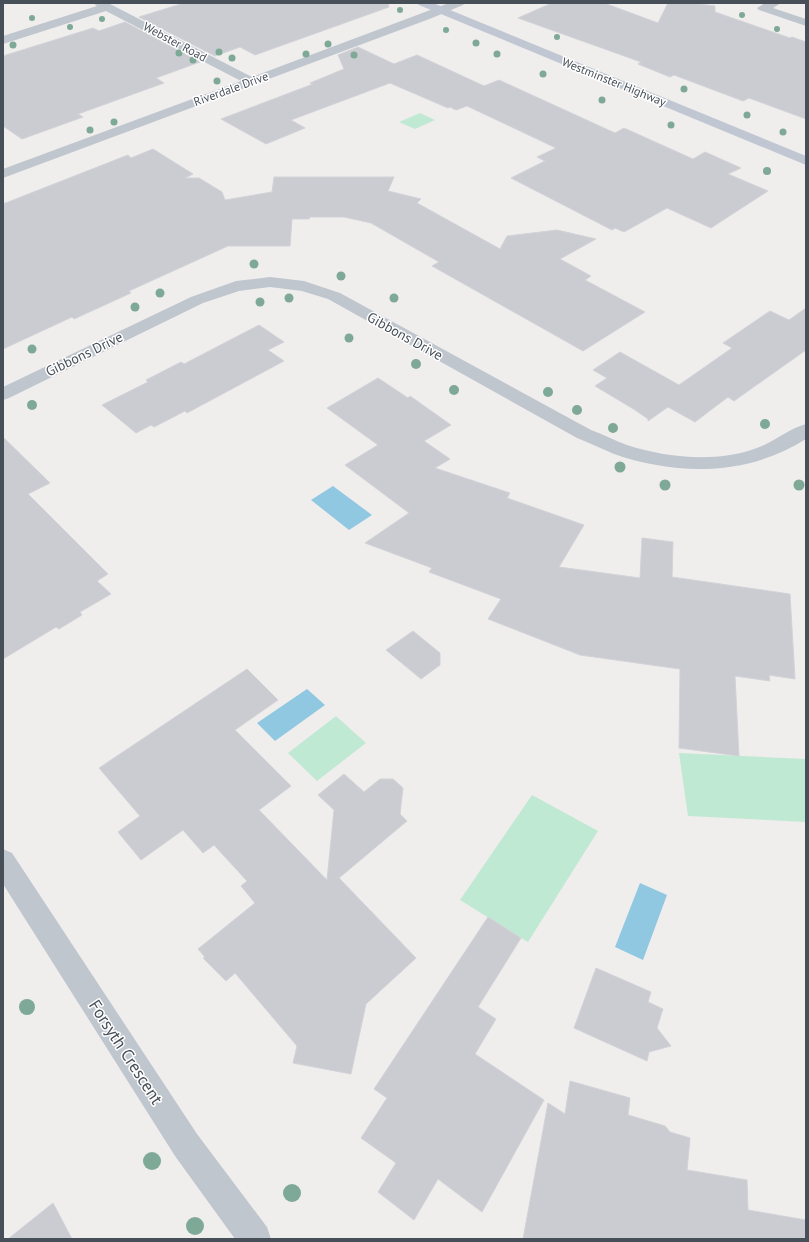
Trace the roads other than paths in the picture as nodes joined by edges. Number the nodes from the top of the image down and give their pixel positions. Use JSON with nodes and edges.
{"nodes":[{"id":1,"x":423,"y":3,"type":"edge"},
{"id":2,"x":459,"y":3,"type":"edge"},
{"id":3,"x":775,"y":3,"type":"edge"},
{"id":4,"x":103,"y":5,"type":"edge"},
{"id":5,"x":442,"y":11,"type":"junction"},
{"id":6,"x":806,"y":23,"type":"edge"},
{"id":7,"x":3,"y":40,"type":"edge"},
{"id":8,"x":250,"y":82,"type":"junction"},
{"id":9,"x":806,"y":161,"type":"edge"},
{"id":10,"x":3,"y":174,"type":"edge"},
{"id":11,"x":3,"y":394,"type":"edge"},
{"id":12,"x":806,"y":430,"type":"edge"},
{"id":13,"x":3,"y":861,"type":"edge"},
{"id":14,"x":255,"y":1239,"type":"edge"}],
"edges":[{"from":1,"to":5,"type":"main road","name":"Westminster Highway"},
{"from":2,"to":5,"type":"street","name":"Riverdale Drive"},
{"from":3,"to":6,"type":"street"},
{"from":4,"to":7,"type":"street"},
{"from":4,"to":8,"type":"street","name":"Webster Road"},
{"from":5,"to":8,"type":"street","name":"Riverdale Drive"},
{"from":5,"to":9,"type":"main road","name":"Westminster Highway"},
{"from":8,"to":10,"type":"street","name":"Riverdale Drive"},
{"from":11,"to":12,"type":"street","name":"Gibbons Drive"},
{"from":13,"to":14,"type":"street","name":"Forsyth Crescent"}]}
